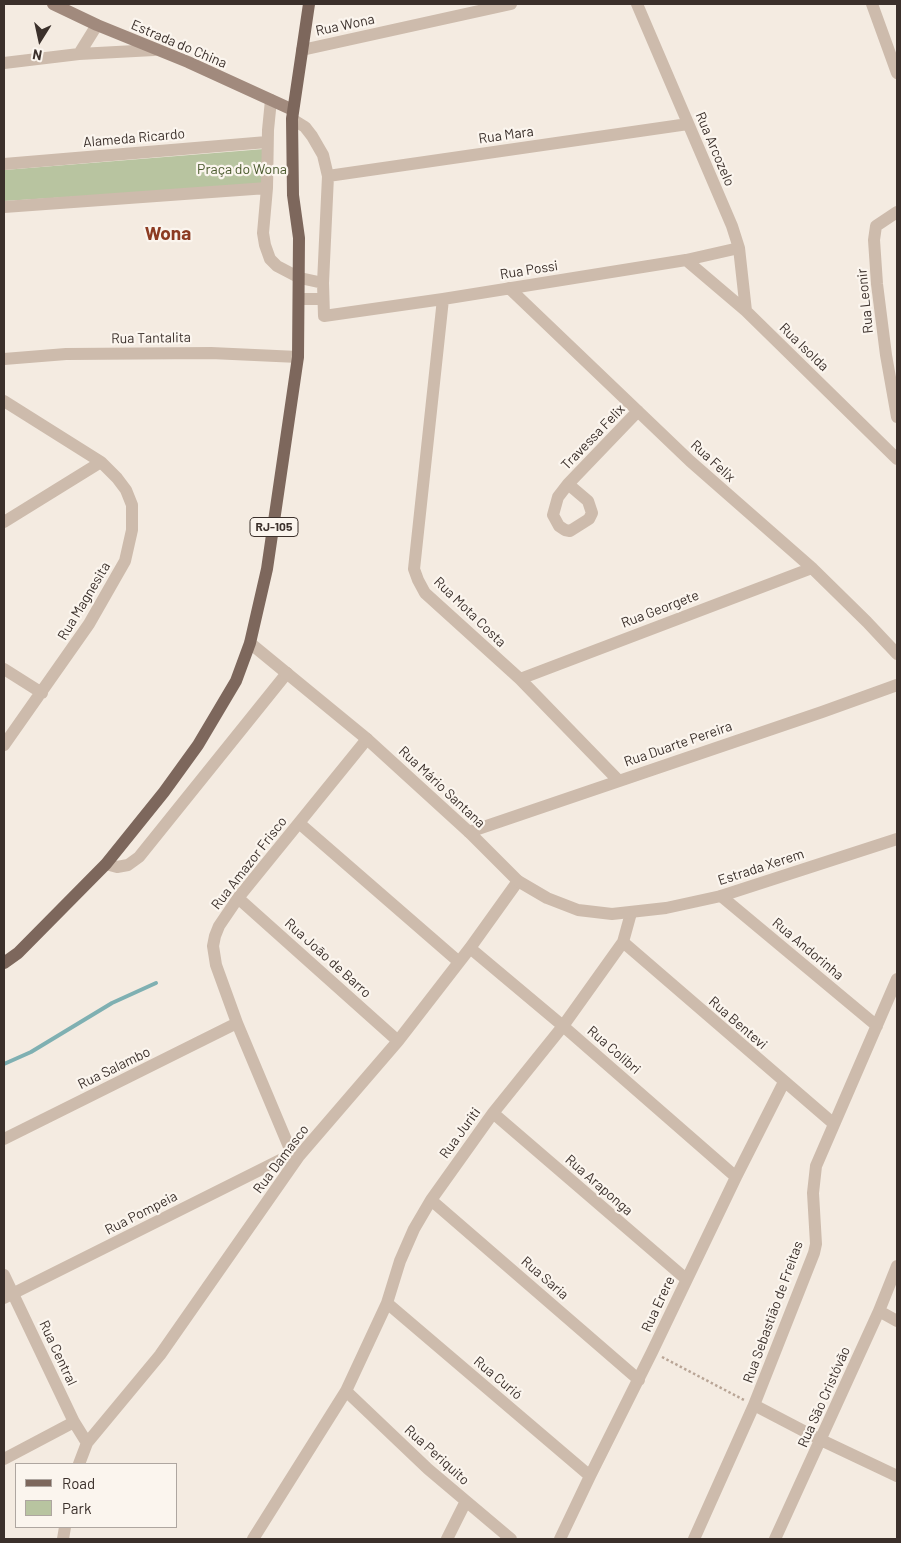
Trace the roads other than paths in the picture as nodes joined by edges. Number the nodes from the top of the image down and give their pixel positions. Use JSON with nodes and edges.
{"nodes":[{"id":1,"x":53,"y":4,"type":"edge"},
{"id":2,"x":309,"y":4,"type":"edge"},
{"id":3,"x":511,"y":4,"type":"edge"},
{"id":4,"x":637,"y":4,"type":"edge"},
{"id":5,"x":872,"y":4,"type":"edge"},
{"id":6,"x":97,"y":25,"type":"junction"},
{"id":7,"x":154,"y":50,"type":"junction"},
{"id":8,"x":302,"y":50,"type":"junction"},
{"id":9,"x":79,"y":54,"type":"junction"},
{"id":10,"x":4,"y":63,"type":"edge"},
{"id":11,"x":897,"y":73,"type":"edge"},
{"id":12,"x":271,"y":100,"type":"junction"},
{"id":13,"x":293,"y":115,"type":"junction"},
{"id":14,"x":688,"y":124,"type":"junction"},
{"id":15,"x":267,"y":142,"type":"junction"},
{"id":16,"x":4,"y":164,"type":"edge"},
{"id":17,"x":328,"y":176,"type":"junction"},
{"id":18,"x":267,"y":188,"type":"junction"},
{"id":19,"x":4,"y":207,"type":"edge"},
{"id":20,"x":897,"y":212,"type":"edge"},
{"id":21,"x":739,"y":248,"type":"junction"},
{"id":22,"x":686,"y":260,"type":"junction"},
{"id":23,"x":300,"y":278,"type":"junction"},
{"id":24,"x":323,"y":283,"type":"junction"},
{"id":25,"x":509,"y":288,"type":"junction"},
{"id":26,"x":300,"y":299,"type":"junction"},
{"id":27,"x":323,"y":299,"type":"junction"},
{"id":28,"x":443,"y":299,"type":"junction"},
{"id":29,"x":746,"y":311,"type":"junction"},
{"id":30,"x":298,"y":357,"type":"junction"},
{"id":31,"x":4,"y":359,"type":"edge"},
{"id":32,"x":4,"y":401,"type":"edge"},
{"id":33,"x":638,"y":411,"type":"junction"},
{"id":34,"x":897,"y":417,"type":"edge"},
{"id":35,"x":897,"y":459,"type":"edge"},
{"id":36,"x":101,"y":462,"type":"junction"},
{"id":37,"x":568,"y":484,"type":"dead end"},
{"id":38,"x":4,"y":522,"type":"edge"},
{"id":39,"x":812,"y":568,"type":"junction"},
{"id":40,"x":250,"y":643,"type":"junction"},
{"id":41,"x":897,"y":654,"type":"edge"},
{"id":42,"x":4,"y":669,"type":"edge"},
{"id":43,"x":287,"y":673,"type":"junction"},
{"id":44,"x":520,"y":679,"type":"junction"},
{"id":45,"x":897,"y":684,"type":"edge"},
{"id":46,"x":42,"y":694,"type":"junction"},
{"id":47,"x":367,"y":739,"type":"junction"},
{"id":48,"x":4,"y":745,"type":"edge"},
{"id":49,"x":618,"y":780,"type":"junction"},
{"id":50,"x":299,"y":823,"type":"junction"},
{"id":51,"x":469,"y":832,"type":"junction"},
{"id":52,"x":897,"y":839,"type":"edge"},
{"id":53,"x":106,"y":864,"type":"junction"},
{"id":54,"x":518,"y":880,"type":"junction"},
{"id":55,"x":721,"y":896,"type":"junction"},
{"id":56,"x":238,"y":898,"type":"junction"},
{"id":57,"x":631,"y":913,"type":"junction"},
{"id":58,"x":624,"y":942,"type":"junction"},
{"id":59,"x":470,"y":948,"type":"junction"},
{"id":60,"x":4,"y":962,"type":"edge"},
{"id":61,"x":459,"y":962,"type":"junction"},
{"id":62,"x":897,"y":979,"type":"edge"},
{"id":63,"x":237,"y":1023,"type":"junction"},
{"id":64,"x":563,"y":1026,"type":"junction"},
{"id":65,"x":877,"y":1026,"type":"junction"},
{"id":66,"x":398,"y":1041,"type":"junction"},
{"id":67,"x":784,"y":1082,"type":"junction"},
{"id":68,"x":493,"y":1113,"type":"junction"},
{"id":69,"x":834,"y":1124,"type":"junction"},
{"id":70,"x":4,"y":1139,"type":"edge"},
{"id":71,"x":296,"y":1155,"type":"junction"},
{"id":72,"x":736,"y":1177,"type":"junction"},
{"id":73,"x":431,"y":1200,"type":"junction"},
{"id":74,"x":897,"y":1266,"type":"edge"},
{"id":75,"x":4,"y":1275,"type":"edge"},
{"id":76,"x":686,"y":1280,"type":"junction"},
{"id":77,"x":8,"y":1296,"type":"edge"},
{"id":78,"x":386,"y":1303,"type":"junction"},
{"id":79,"x":879,"y":1311,"type":"junction"},
{"id":80,"x":897,"y":1321,"type":"edge"},
{"id":81,"x":639,"y":1380,"type":"junction"},
{"id":82,"x":346,"y":1391,"type":"junction"},
{"id":83,"x":754,"y":1405,"type":"junction"},
{"id":84,"x":74,"y":1422,"type":"junction"},
{"id":85,"x":821,"y":1440,"type":"junction"},
{"id":86,"x":87,"y":1443,"type":"junction"},
{"id":87,"x":4,"y":1459,"type":"edge"},
{"id":88,"x":79,"y":1463,"type":"edge"},
{"id":89,"x":590,"y":1476,"type":"junction"},
{"id":90,"x":897,"y":1476,"type":"edge"},
{"id":91,"x":466,"y":1501,"type":"junction"},
{"id":92,"x":253,"y":1539,"type":"edge"},
{"id":93,"x":447,"y":1539,"type":"edge"},
{"id":94,"x":511,"y":1539,"type":"edge"},
{"id":95,"x":560,"y":1539,"type":"edge"},
{"id":96,"x":694,"y":1539,"type":"edge"},
{"id":97,"x":775,"y":1539,"type":"edge"}],
"edges":[{"from":1,"to":6,"type":"main road","name":"Estrada do China"},
{"from":2,"to":8,"type":"main road","number":"RJ-105"},
{"from":3,"to":8,"type":"street","name":"Rua Wona"},
{"from":4,"to":14,"type":"street","name":"Rua Arcozelo"},
{"from":5,"to":11,"type":"street"},
{"from":6,"to":7,"type":"main road","name":"Estrada do China"},
{"from":6,"to":9,"type":"street"},
{"from":7,"to":9,"type":"street"},
{"from":7,"to":12,"type":"main road","name":"Estrada do China"},
{"from":8,"to":13,"type":"main road","number":"RJ-105"},
{"from":9,"to":10,"type":"street"},
{"from":12,"to":13,"type":"main road","name":"Estrada do China"},
{"from":12,"to":15,"type":"street"},
{"from":13,"to":17,"type":"street"},
{"from":13,"to":23,"type":"main road","number":"RJ-105"},
{"from":14,"to":17,"type":"street","name":"Rua Mara"},
{"from":14,"to":21,"type":"street","name":"Rua Arcozelo"},
{"from":15,"to":16,"type":"street","name":"Alameda Ricardo"},
{"from":15,"to":18,"type":"street"},
{"from":17,"to":24,"type":"street"},
{"from":18,"to":19,"type":"street"},
{"from":18,"to":23,"type":"street"},
{"from":20,"to":34,"type":"street","name":"Rua Leonir"},
{"from":21,"to":22,"type":"street","name":"Rua Possi"},
{"from":21,"to":29,"type":"street","name":"Rua Arcozelo"},
{"from":22,"to":25,"type":"street","name":"Rua Possi"},
{"from":22,"to":29,"type":"street","name":"Rua Isolda"},
{"from":23,"to":24,"type":"street"},
{"from":23,"to":26,"type":"main road","number":"RJ-105"},
{"from":24,"to":27,"type":"street"},
{"from":25,"to":28,"type":"street","name":"Rua Possi"},
{"from":25,"to":33,"type":"street","name":"Rua Felix"},
{"from":26,"to":27,"type":"street"},
{"from":26,"to":30,"type":"main road","number":"RJ-105"},
{"from":27,"to":28,"type":"street","name":"Rua Possi"},
{"from":28,"to":44,"type":"street","name":"Rua Mota Costa"},
{"from":29,"to":35,"type":"street","name":"Rua Isolda"},
{"from":30,"to":31,"type":"street","name":"Rua Tantalita"},
{"from":30,"to":40,"type":"main road","number":"RJ-105"},
{"from":32,"to":36,"type":"street","name":"Rua Magnesita"},
{"from":33,"to":37,"type":"street","name":"Travessa Felix"},
{"from":33,"to":39,"type":"street","name":"Rua Felix"},
{"from":36,"to":38,"type":"street"},
{"from":36,"to":46,"type":"street","name":"Rua Magnesita"},
{"from":39,"to":41,"type":"street","name":"Rua Felix"},
{"from":39,"to":44,"type":"street","name":"Rua Georgete"},
{"from":40,"to":43,"type":"street","name":"Rua Mário Santana"},
{"from":40,"to":53,"type":"main road","number":"RJ-105"},
{"from":42,"to":46,"type":"street"},
{"from":43,"to":47,"type":"street","name":"Rua Mário Santana"},
{"from":43,"to":53,"type":"street"},
{"from":44,"to":49,"type":"street","name":"Rua Mota Costa"},
{"from":45,"to":49,"type":"street","name":"Rua Duarte Pereira"},
{"from":46,"to":48,"type":"street","name":"Rua Magnesita"},
{"from":47,"to":50,"type":"street","name":"Rua Amazor Frisco"},
{"from":47,"to":51,"type":"street","name":"Rua Mário Santana"},
{"from":49,"to":51,"type":"street","name":"Rua Duarte Pereira"},
{"from":50,"to":56,"type":"street","name":"Rua Amazor Frisco"},
{"from":50,"to":61,"type":"street"},
{"from":51,"to":54,"type":"street","name":"Rua Mário Santana"},
{"from":52,"to":55,"type":"street","name":"Estrada Xerem"},
{"from":53,"to":60,"type":"main road","number":"RJ-105"},
{"from":54,"to":57,"type":"street","name":"Rua Mário Santana"},
{"from":54,"to":59,"type":"street","name":"Rua Damasco"},
{"from":55,"to":57,"type":"street","name":"Estrada Xerem"},
{"from":55,"to":65,"type":"street","name":"Rua Andorinha"},
{"from":56,"to":63,"type":"street","name":"Rua Amazor Frisco"},
{"from":56,"to":66,"type":"street","name":"Rua Joāo de Barro"},
{"from":57,"to":58,"type":"street","name":"Rua Juriti"},
{"from":58,"to":64,"type":"street","name":"Rua Juriti"},
{"from":58,"to":67,"type":"street","name":"Rua Bentevi"},
{"from":59,"to":61,"type":"street","name":"Rua Damasco"},
{"from":59,"to":64,"type":"street","name":"Rua Colibri"},
{"from":61,"to":66,"type":"street","name":"Rua Damasco"},
{"from":62,"to":65,"type":"street","name":"Rua Sebastião de Freitas"},
{"from":63,"to":70,"type":"street","name":"Rua Salambo"},
{"from":63,"to":71,"type":"street","name":"Rua Amazor Frisco"},
{"from":64,"to":68,"type":"street","name":"Rua Juriti"},
{"from":64,"to":72,"type":"street","name":"Rua Colibri"},
{"from":65,"to":69,"type":"street","name":"Rua Sebastião de Freitas"},
{"from":66,"to":71,"type":"street","name":"Rua Damasco"},
{"from":67,"to":69,"type":"street","name":"Rua Bentevi"},
{"from":67,"to":72,"type":"street","name":"Rua Erere"},
{"from":68,"to":73,"type":"street","name":"Rua Juriti"},
{"from":68,"to":76,"type":"street","name":"Rua Araponga"},
{"from":69,"to":83,"type":"street","name":"Rua Sebastião de Freitas"},
{"from":71,"to":77,"type":"street","name":"Rua Pompeia"},
{"from":71,"to":86,"type":"street","name":"Rua Damasco"},
{"from":72,"to":76,"type":"street","name":"Rua Erere"},
{"from":73,"to":78,"type":"street","name":"Rua Juriti"},
{"from":73,"to":81,"type":"street","name":"Rua Saria"},
{"from":74,"to":79,"type":"street","name":"Rua São Cristóvão"},
{"from":75,"to":77,"type":"street","name":"Rua Central"},
{"from":76,"to":81,"type":"street","name":"Rua Erere"},
{"from":77,"to":84,"type":"street","name":"Rua Central"},
{"from":78,"to":82,"type":"street","name":"Rua Juriti"},
{"from":78,"to":89,"type":"street","name":"Rua Curió"},
{"from":79,"to":80,"type":"street"},
{"from":79,"to":85,"type":"street","name":"Rua São Cristóvão"},
{"from":81,"to":89,"type":"street","name":"Rua Erere"},
{"from":82,"to":91,"type":"street","name":"Rua Periquito"},
{"from":82,"to":92,"type":"street"},
{"from":83,"to":85,"type":"street"},
{"from":83,"to":96,"type":"street","name":"Rua Sebastião de Freitas"},
{"from":84,"to":86,"type":"street","name":"Rua Central"},
{"from":84,"to":87,"type":"street"},
{"from":85,"to":90,"type":"street"},
{"from":85,"to":97,"type":"street","name":"Rua São Cristóvão"},
{"from":86,"to":88,"type":"street","name":"Rua Damasco"},
{"from":89,"to":95,"type":"street","name":"Rua Erere"},
{"from":91,"to":93,"type":"street"},
{"from":91,"to":94,"type":"street","name":"Rua Periquito"}]}
